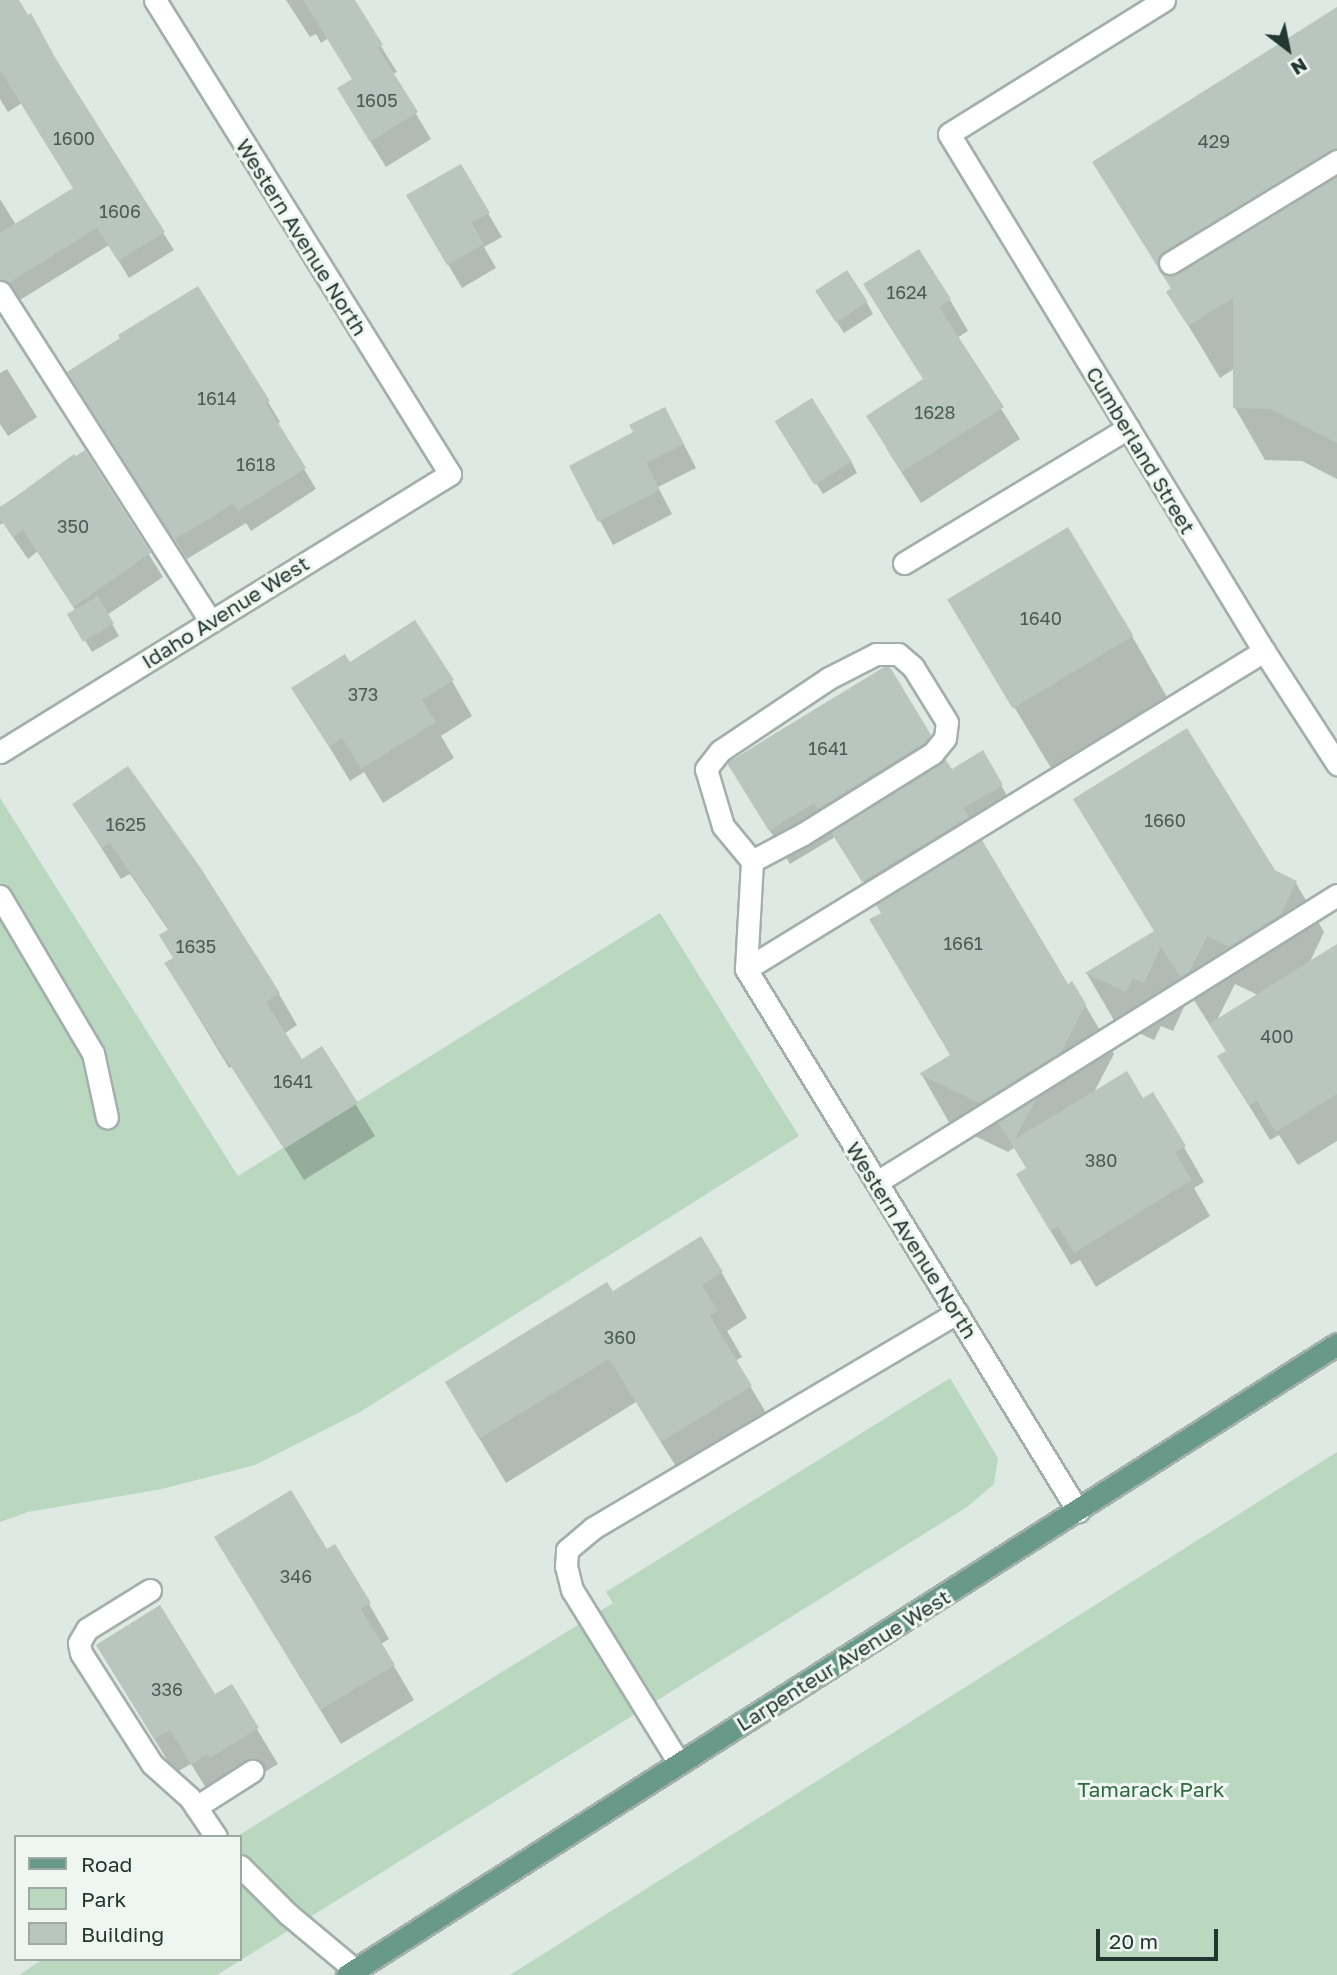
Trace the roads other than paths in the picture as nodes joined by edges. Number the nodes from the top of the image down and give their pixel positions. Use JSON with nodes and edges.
{"nodes":[{"id":1,"x":155,"y":0,"type":"edge"},
{"id":2,"x":1164,"y":0,"type":"edge"},
{"id":3,"x":1337,"y":161,"type":"edge"},
{"id":4,"x":1170,"y":263,"type":"dead end"},
{"id":5,"x":0,"y":292,"type":"edge"},
{"id":6,"x":1128,"y":428,"type":"junction"},
{"id":7,"x":450,"y":474,"type":"joint"},
{"id":8,"x":904,"y":563,"type":"dead end"},
{"id":9,"x":210,"y":621,"type":"junction"},
{"id":10,"x":1264,"y":651,"type":"junction"},
{"id":11,"x":1333,"y":750,"type":"edge"},
{"id":12,"x":0,"y":752,"type":"edge"},
{"id":13,"x":752,"y":861,"type":"junction"},
{"id":14,"x":1337,"y":895,"type":"edge"},
{"id":15,"x":0,"y":896,"type":"edge"},
{"id":16,"x":746,"y":969,"type":"junction"},
{"id":17,"x":107,"y":1118,"type":"dead end"},
{"id":18,"x":877,"y":1182,"type":"junction"},
{"id":19,"x":957,"y":1314,"type":"junction"},
{"id":20,"x":1337,"y":1344,"type":"edge"},
{"id":21,"x":1078,"y":1511,"type":"junction"},
{"id":22,"x":150,"y":1590,"type":"dead end"},
{"id":23,"x":679,"y":1763,"type":"junction"},
{"id":24,"x":252,"y":1771,"type":"dead end"},
{"id":25,"x":196,"y":1807,"type":"junction"},
{"id":26,"x":215,"y":1835,"type":"edge"},
{"id":27,"x":242,"y":1868,"type":"edge"},
{"id":28,"x":351,"y":1973,"type":"edge"}],
"edges":[{"from":1,"to":7,"type":"street","name":"Western Avenue North"},
{"from":2,"to":6,"type":"street","name":"Cumberland Street"},
{"from":3,"to":4,"type":"street"},
{"from":5,"to":9,"type":"street"},
{"from":6,"to":8,"type":"street"},
{"from":6,"to":10,"type":"street","name":"Cumberland Street"},
{"from":7,"to":9,"type":"street","name":"Idaho Avenue West"},
{"from":9,"to":12,"type":"street","name":"Idaho Avenue West"},
{"from":10,"to":11,"type":"street","name":"Cumberland Street"},
{"from":10,"to":16,"type":"street"},
{"from":13,"to":13,"type":"street"},
{"from":13,"to":16,"type":"street"},
{"from":14,"to":18,"type":"street"},
{"from":15,"to":17,"type":"street"},
{"from":16,"to":18,"type":"street","name":"Western Avenue North"},
{"from":18,"to":19,"type":"street","name":"Western Avenue North"},
{"from":19,"to":21,"type":"street","name":"Western Avenue North"},
{"from":19,"to":23,"type":"street"},
{"from":20,"to":21,"type":"main road","name":"Larpenteur Avenue West"},
{"from":21,"to":23,"type":"main road","name":"Larpenteur Avenue West"},
{"from":22,"to":25,"type":"street"},
{"from":23,"to":28,"type":"main road","name":"Larpenteur Avenue West"},
{"from":24,"to":25,"type":"street"},
{"from":25,"to":26,"type":"street"},
{"from":27,"to":28,"type":"street"}]}
